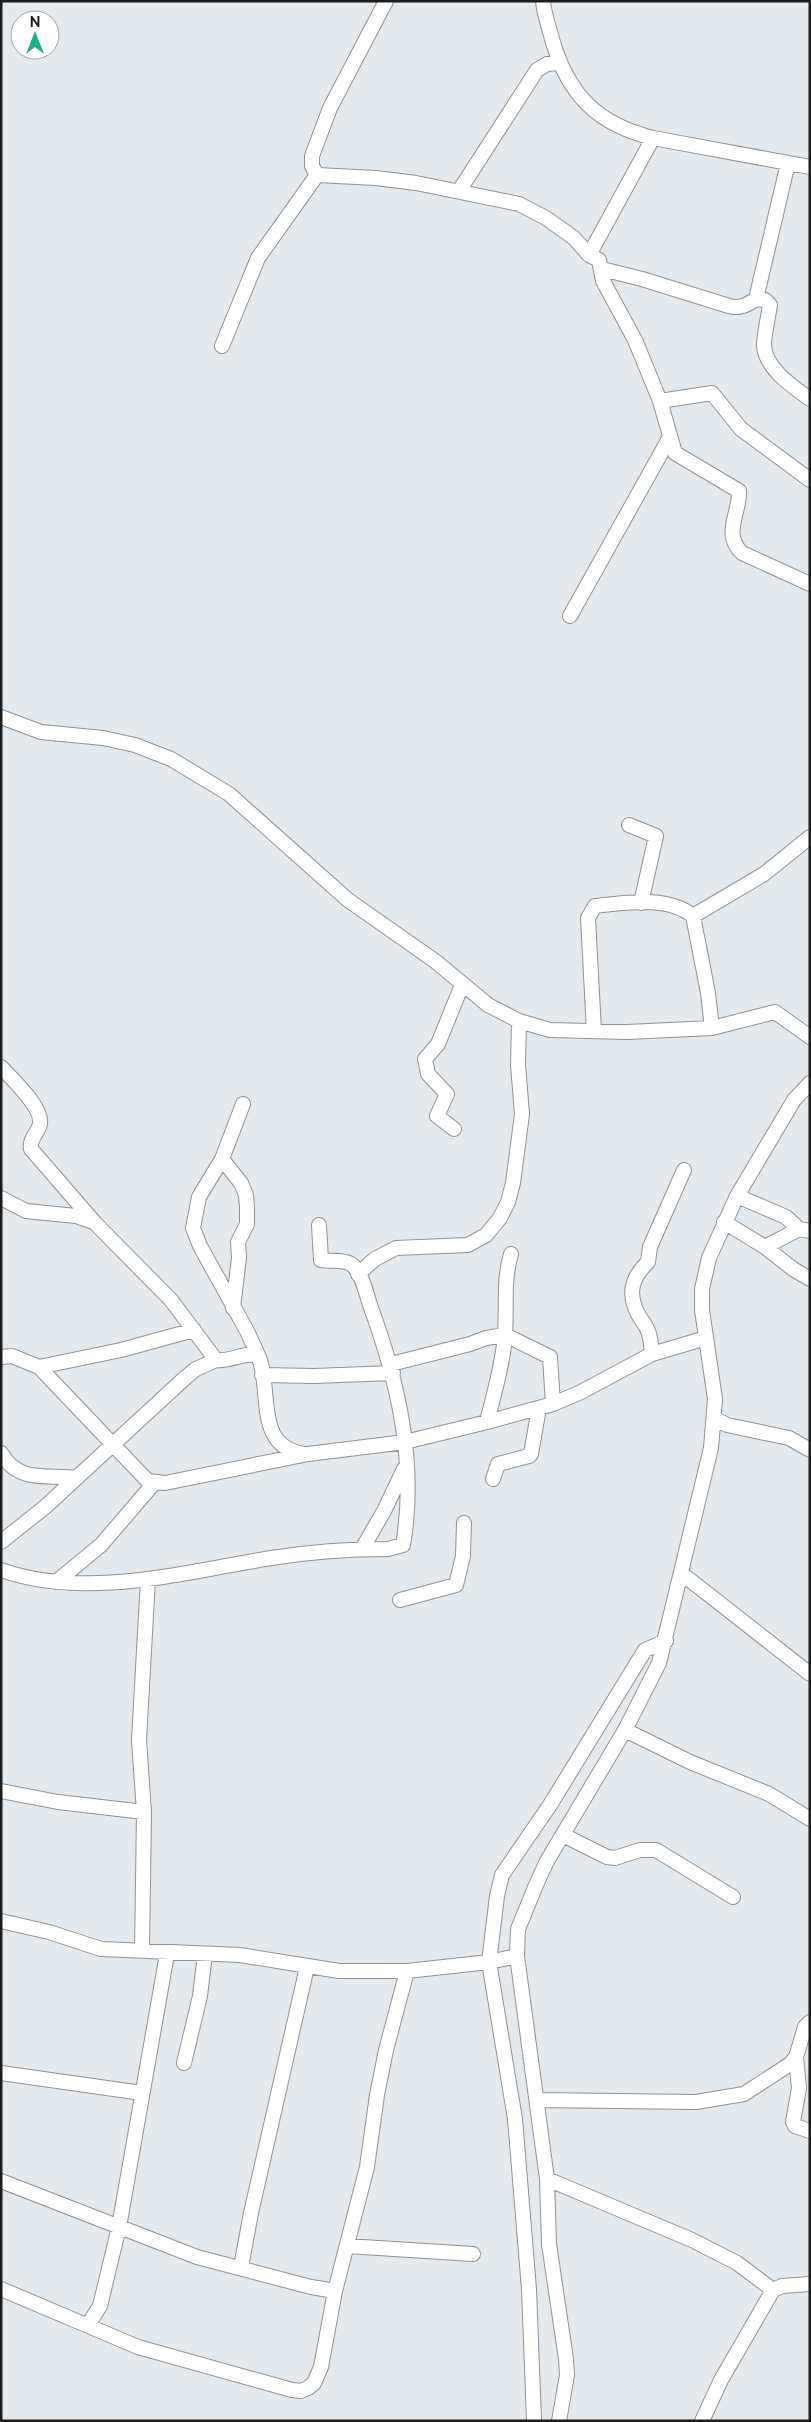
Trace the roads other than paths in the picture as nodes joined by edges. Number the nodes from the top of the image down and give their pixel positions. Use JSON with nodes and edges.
{"nodes":[{"id":1,"x":386,"y":1,"type":"edge"},
{"id":2,"x":543,"y":1,"type":"edge"},
{"id":3,"x":559,"y":63,"type":"junction"},
{"id":4,"x":653,"y":138,"type":"junction"},
{"id":5,"x":788,"y":163,"type":"junction"},
{"id":6,"x":810,"y":167,"type":"edge"},
{"id":7,"x":317,"y":175,"type":"junction"},
{"id":8,"x":459,"y":191,"type":"junction"},
{"id":9,"x":589,"y":255,"type":"junction"},
{"id":10,"x":602,"y":269,"type":"junction"},
{"id":11,"x":756,"y":298,"type":"junction"},
{"id":12,"x":222,"y":346,"type":"dead end"},
{"id":13,"x":810,"y":399,"type":"edge"},
{"id":14,"x":660,"y":402,"type":"junction"},
{"id":15,"x":670,"y":437,"type":"junction"},
{"id":16,"x":810,"y":480,"type":"edge"},
{"id":17,"x":810,"y":584,"type":"edge"},
{"id":18,"x":570,"y":616,"type":"dead end"},
{"id":19,"x":1,"y":717,"type":"edge"},
{"id":20,"x":629,"y":825,"type":"dead end"},
{"id":21,"x":810,"y":838,"type":"edge"},
{"id":22,"x":641,"y":902,"type":"junction"},
{"id":23,"x":693,"y":916,"type":"junction"},
{"id":24,"x":462,"y":986,"type":"junction"},
{"id":25,"x":519,"y":1021,"type":"junction"},
{"id":26,"x":712,"y":1028,"type":"junction"},
{"id":27,"x":594,"y":1031,"type":"junction"},
{"id":28,"x":810,"y":1037,"type":"edge"},
{"id":29,"x":1,"y":1067,"type":"edge"},
{"id":30,"x":810,"y":1083,"type":"edge"},
{"id":31,"x":243,"y":1104,"type":"dead end"},
{"id":32,"x":454,"y":1129,"type":"dead end"},
{"id":33,"x":222,"y":1159,"type":"junction"},
{"id":34,"x":684,"y":1170,"type":"dead end"},
{"id":35,"x":736,"y":1196,"type":"junction"},
{"id":36,"x":1,"y":1198,"type":"edge"},
{"id":37,"x":724,"y":1222,"type":"junction"},
{"id":38,"x":95,"y":1223,"type":"junction"},
{"id":39,"x":319,"y":1225,"type":"dead end"},
{"id":40,"x":804,"y":1230,"type":"edge"},
{"id":41,"x":765,"y":1247,"type":"junction"},
{"id":42,"x":511,"y":1254,"type":"dead end"},
{"id":43,"x":358,"y":1274,"type":"junction"},
{"id":44,"x":810,"y":1279,"type":"edge"},
{"id":45,"x":234,"y":1308,"type":"junction"},
{"id":46,"x":194,"y":1330,"type":"junction"},
{"id":47,"x":505,"y":1335,"type":"junction"},
{"id":48,"x":706,"y":1338,"type":"junction"},
{"id":49,"x":652,"y":1354,"type":"junction"},
{"id":50,"x":258,"y":1355,"type":"junction"},
{"id":51,"x":1,"y":1357,"type":"edge"},
{"id":52,"x":216,"y":1360,"type":"junction"},
{"id":53,"x":39,"y":1367,"type":"junction"},
{"id":54,"x":392,"y":1369,"type":"junction"},
{"id":55,"x":262,"y":1375,"type":"junction"},
{"id":56,"x":553,"y":1404,"type":"junction"},
{"id":57,"x":539,"y":1408,"type":"junction"},
{"id":58,"x":714,"y":1418,"type":"junction"},
{"id":59,"x":487,"y":1422,"type":"junction"},
{"id":60,"x":405,"y":1442,"type":"junction"},
{"id":61,"x":113,"y":1445,"type":"junction"},
{"id":62,"x":810,"y":1450,"type":"edge"},
{"id":63,"x":1,"y":1453,"type":"edge"},
{"id":64,"x":308,"y":1454,"type":"junction"},
{"id":65,"x":406,"y":1464,"type":"junction"},
{"id":66,"x":77,"y":1478,"type":"junction"},
{"id":67,"x":494,"y":1479,"type":"dead end"},
{"id":68,"x":155,"y":1482,"type":"junction"},
{"id":69,"x":464,"y":1523,"type":"dead end"},
{"id":70,"x":1,"y":1542,"type":"edge"},
{"id":71,"x":362,"y":1549,"type":"junction"},
{"id":72,"x":1,"y":1570,"type":"edge"},
{"id":73,"x":682,"y":1573,"type":"junction"},
{"id":74,"x":148,"y":1579,"type":"junction"},
{"id":75,"x":56,"y":1582,"type":"junction"},
{"id":76,"x":400,"y":1600,"type":"dead end"},
{"id":77,"x":666,"y":1641,"type":"junction"},
{"id":78,"x":810,"y":1674,"type":"edge"},
{"id":79,"x":626,"y":1730,"type":"junction"},
{"id":80,"x":1,"y":1791,"type":"edge"},
{"id":81,"x":144,"y":1812,"type":"junction"},
{"id":82,"x":810,"y":1819,"type":"edge"},
{"id":83,"x":563,"y":1835,"type":"junction"},
{"id":84,"x":733,"y":1897,"type":"dead end"},
{"id":85,"x":1,"y":1921,"type":"edge"},
{"id":86,"x":142,"y":1951,"type":"junction"},
{"id":87,"x":168,"y":1954,"type":"junction"},
{"id":88,"x":205,"y":1954,"type":"junction"},
{"id":89,"x":517,"y":1956,"type":"junction"},
{"id":90,"x":489,"y":1962,"type":"junction"},
{"id":91,"x":307,"y":1967,"type":"junction"},
{"id":92,"x":407,"y":1971,"type":"junction"},
{"id":93,"x":810,"y":2022,"type":"edge"},
{"id":94,"x":796,"y":2057,"type":"junction"},
{"id":95,"x":184,"y":2064,"type":"dead end"},
{"id":96,"x":1,"y":2073,"type":"edge"},
{"id":97,"x":142,"y":2093,"type":"junction"},
{"id":98,"x":537,"y":2100,"type":"junction"},
{"id":99,"x":810,"y":2131,"type":"edge"},
{"id":100,"x":547,"y":2179,"type":"junction"},
{"id":101,"x":1,"y":2181,"type":"edge"},
{"id":102,"x":119,"y":2227,"type":"junction"},
{"id":103,"x":347,"y":2246,"type":"junction"},
{"id":104,"x":473,"y":2254,"type":"dead end"},
{"id":105,"x":242,"y":2267,"type":"junction"},
{"id":106,"x":810,"y":2284,"type":"edge"},
{"id":107,"x":1,"y":2289,"type":"edge"},
{"id":108,"x":774,"y":2290,"type":"junction"},
{"id":109,"x":335,"y":2291,"type":"junction"},
{"id":110,"x":88,"y":2325,"type":"junction"},
{"id":111,"x":534,"y":2420,"type":"dead end"},
{"id":112,"x":559,"y":2421,"type":"edge"},
{"id":113,"x":702,"y":2421,"type":"edge"}],
"edges":[{"from":1,"to":7,"type":"street"},
{"from":2,"to":3,"type":"street"},
{"from":3,"to":4,"type":"street"},
{"from":3,"to":8,"type":"street"},
{"from":4,"to":5,"type":"street"},
{"from":4,"to":9,"type":"street"},
{"from":5,"to":6,"type":"street"},
{"from":5,"to":11,"type":"street"},
{"from":7,"to":8,"type":"street"},
{"from":7,"to":12,"type":"street"},
{"from":8,"to":9,"type":"street"},
{"from":9,"to":10,"type":"street"},
{"from":10,"to":11,"type":"street"},
{"from":10,"to":14,"type":"street"},
{"from":11,"to":13,"type":"street"},
{"from":14,"to":15,"type":"street"},
{"from":14,"to":16,"type":"street"},
{"from":15,"to":17,"type":"street"},
{"from":15,"to":18,"type":"street"},
{"from":19,"to":24,"type":"street"},
{"from":20,"to":22,"type":"street"},
{"from":21,"to":23,"type":"street"},
{"from":22,"to":23,"type":"street"},
{"from":22,"to":27,"type":"street"},
{"from":23,"to":26,"type":"street"},
{"from":24,"to":25,"type":"street"},
{"from":24,"to":32,"type":"street"},
{"from":25,"to":27,"type":"street"},
{"from":25,"to":43,"type":"street"},
{"from":26,"to":27,"type":"street"},
{"from":26,"to":28,"type":"street"},
{"from":29,"to":38,"type":"street"},
{"from":30,"to":35,"type":"street"},
{"from":31,"to":33,"type":"street"},
{"from":33,"to":45,"type":"street"},
{"from":33,"to":45,"type":"street"},
{"from":34,"to":49,"type":"street"},
{"from":35,"to":37,"type":"street"},
{"from":35,"to":40,"type":"street"},
{"from":36,"to":38,"type":"street"},
{"from":37,"to":41,"type":"street"},
{"from":37,"to":48,"type":"street"},
{"from":38,"to":46,"type":"street"},
{"from":39,"to":43,"type":"street"},
{"from":40,"to":41,"type":"street"},
{"from":41,"to":44,"type":"street"},
{"from":42,"to":47,"type":"street"},
{"from":43,"to":54,"type":"street"},
{"from":45,"to":50,"type":"street"},
{"from":46,"to":52,"type":"street"},
{"from":46,"to":53,"type":"street"},
{"from":47,"to":54,"type":"street"},
{"from":47,"to":56,"type":"street"},
{"from":47,"to":59,"type":"street"},
{"from":48,"to":49,"type":"street"},
{"from":48,"to":58,"type":"street"},
{"from":49,"to":56,"type":"street"},
{"from":50,"to":52,"type":"street"},
{"from":50,"to":55,"type":"street"},
{"from":51,"to":53,"type":"street"},
{"from":52,"to":61,"type":"street"},
{"from":53,"to":61,"type":"street"},
{"from":54,"to":55,"type":"street"},
{"from":54,"to":60,"type":"street"},
{"from":55,"to":64,"type":"street"},
{"from":56,"to":57,"type":"street"},
{"from":57,"to":59,"type":"street"},
{"from":57,"to":67,"type":"street"},
{"from":58,"to":62,"type":"street"},
{"from":58,"to":73,"type":"street"},
{"from":59,"to":60,"type":"street"},
{"from":60,"to":64,"type":"street"},
{"from":60,"to":65,"type":"street"},
{"from":61,"to":66,"type":"street"},
{"from":61,"to":68,"type":"street"},
{"from":63,"to":66,"type":"street"},
{"from":64,"to":68,"type":"street"},
{"from":65,"to":71,"type":"street"},
{"from":65,"to":71,"type":"street"},
{"from":66,"to":70,"type":"street"},
{"from":68,"to":75,"type":"street"},
{"from":69,"to":76,"type":"street"},
{"from":71,"to":74,"type":"street"},
{"from":72,"to":75,"type":"street"},
{"from":73,"to":77,"type":"street"},
{"from":73,"to":78,"type":"street"},
{"from":74,"to":75,"type":"street"},
{"from":74,"to":81,"type":"street"},
{"from":77,"to":79,"type":"street"},
{"from":77,"to":90,"type":"street"},
{"from":79,"to":82,"type":"street"},
{"from":79,"to":83,"type":"street"},
{"from":80,"to":81,"type":"street"},
{"from":81,"to":86,"type":"street"},
{"from":83,"to":84,"type":"street"},
{"from":83,"to":89,"type":"street"},
{"from":85,"to":86,"type":"street"},
{"from":86,"to":87,"type":"street"},
{"from":87,"to":88,"type":"street"},
{"from":87,"to":97,"type":"street"},
{"from":88,"to":91,"type":"street"},
{"from":88,"to":95,"type":"street"},
{"from":89,"to":90,"type":"street"},
{"from":89,"to":98,"type":"street"},
{"from":90,"to":92,"type":"street"},
{"from":90,"to":111,"type":"street"},
{"from":91,"to":92,"type":"street"},
{"from":91,"to":105,"type":"street"},
{"from":92,"to":103,"type":"street"},
{"from":93,"to":94,"type":"street"},
{"from":94,"to":98,"type":"street"},
{"from":94,"to":99,"type":"street"},
{"from":96,"to":97,"type":"street"},
{"from":97,"to":102,"type":"street"},
{"from":98,"to":100,"type":"street"},
{"from":100,"to":108,"type":"street"},
{"from":100,"to":112,"type":"street"},
{"from":101,"to":102,"type":"street"},
{"from":102,"to":105,"type":"street"},
{"from":102,"to":110,"type":"street"},
{"from":103,"to":104,"type":"street"},
{"from":103,"to":109,"type":"street"},
{"from":105,"to":109,"type":"street"},
{"from":106,"to":108,"type":"street"},
{"from":107,"to":110,"type":"street"},
{"from":108,"to":113,"type":"street"},
{"from":109,"to":110,"type":"street"}]}
